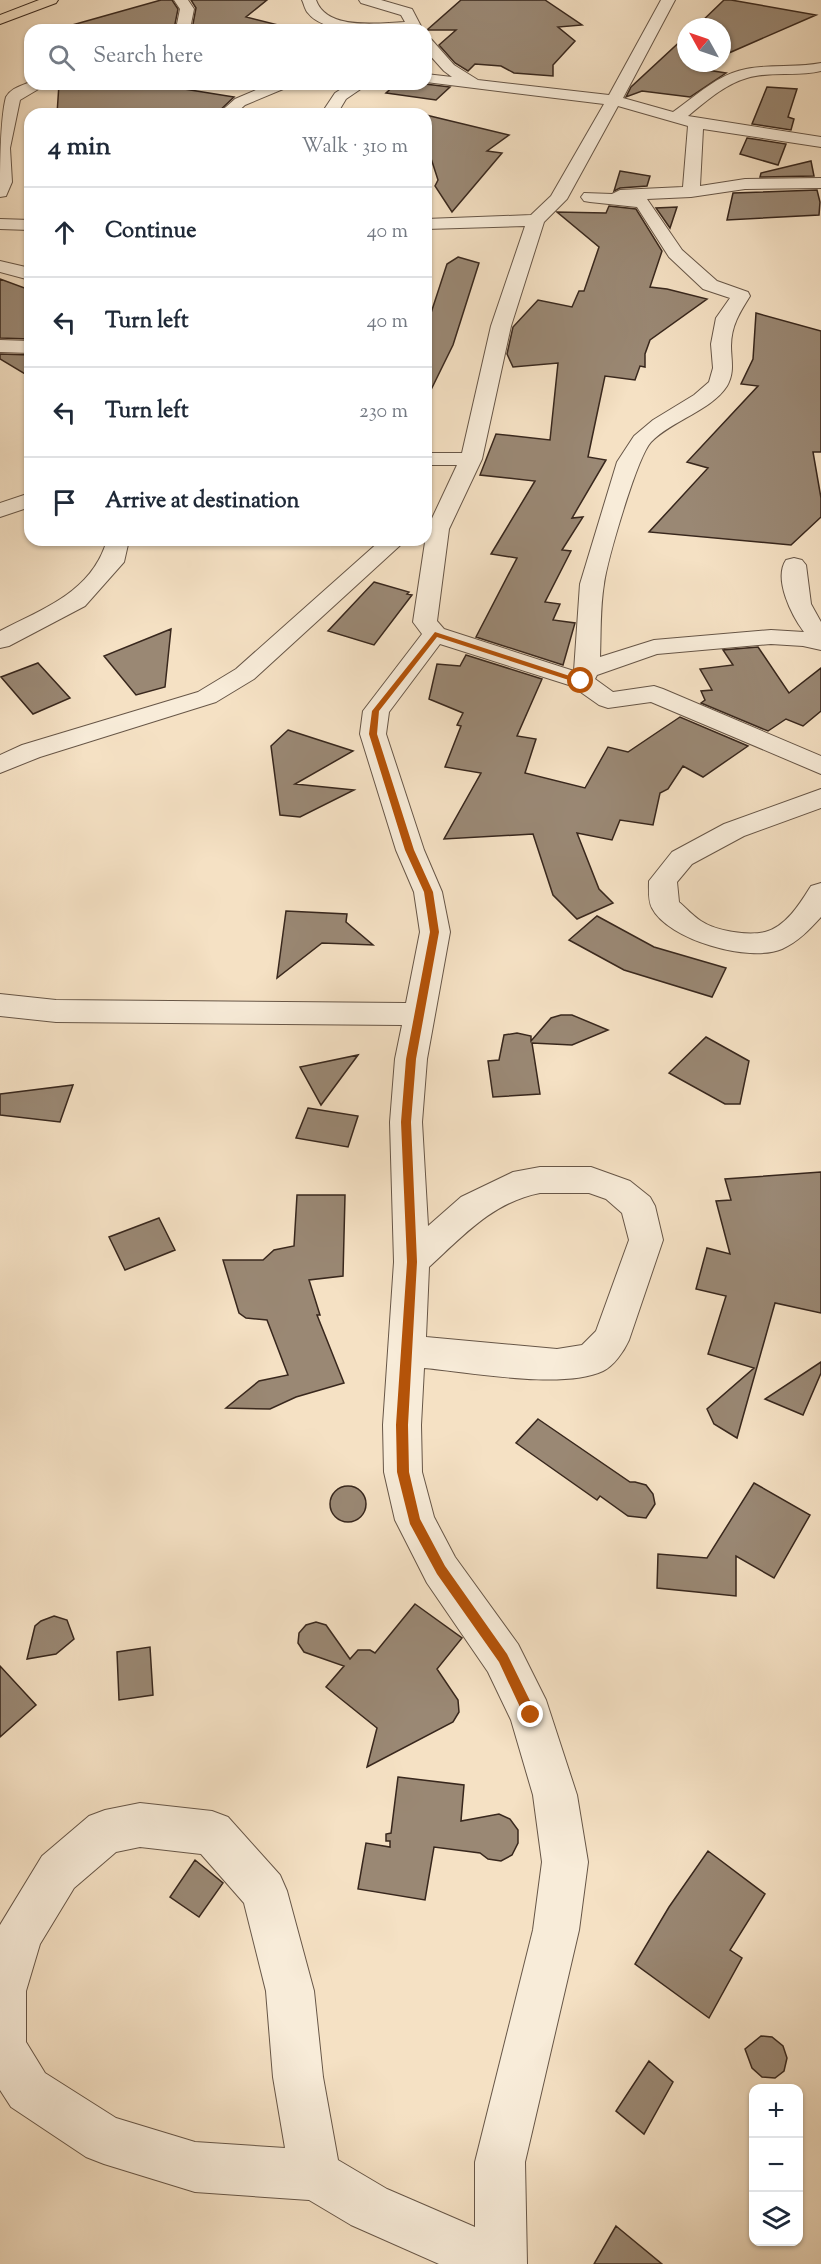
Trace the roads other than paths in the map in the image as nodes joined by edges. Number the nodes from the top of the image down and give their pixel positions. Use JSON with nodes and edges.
{"nodes":[{"id":1,"x":51,"y":0,"type":"edge"},
{"id":2,"x":181,"y":0,"type":"edge"},
{"id":3,"x":309,"y":0,"type":"edge"},
{"id":4,"x":366,"y":0,"type":"edge"},
{"id":5,"x":668,"y":0,"type":"edge"},
{"id":6,"x":0,"y":20,"type":"edge"},
{"id":7,"x":184,"y":24,"type":"edge"},
{"id":8,"x":343,"y":24,"type":"edge"},
{"id":9,"x":412,"y":24,"type":"edge"},
{"id":10,"x":432,"y":49,"type":"edge"},
{"id":11,"x":821,"y":67,"type":"edge"},
{"id":12,"x":449,"y":68,"type":"junction"},
{"id":13,"x":432,"y":69,"type":"edge"},
{"id":14,"x":432,"y":79,"type":"edge"},
{"id":15,"x":473,"y":83,"type":"junction"},
{"id":16,"x":24,"y":90,"type":"edge"},
{"id":17,"x":269,"y":90,"type":"edge"},
{"id":18,"x":350,"y":90,"type":"edge"},
{"id":19,"x":614,"y":100,"type":"junction"},
{"id":20,"x":233,"y":108,"type":"edge"},
{"id":21,"x":333,"y":108,"type":"edge"},
{"id":22,"x":675,"y":118,"type":"junction"},
{"id":23,"x":696,"y":123,"type":"junction"},
{"id":24,"x":821,"y":134,"type":"edge"},
{"id":25,"x":786,"y":138,"type":"junction"},
{"id":26,"x":821,"y":142,"type":"edge"},
{"id":27,"x":1,"y":148,"type":"edge"},
{"id":28,"x":821,"y":183,"type":"edge"},
{"id":29,"x":0,"y":192,"type":"edge"},
{"id":30,"x":691,"y":192,"type":"junction"},
{"id":31,"x":590,"y":197,"type":"junction"},
{"id":32,"x":558,"y":199,"type":"junction"},
{"id":33,"x":432,"y":210,"type":"edge"},
{"id":34,"x":536,"y":220,"type":"junction"},
{"id":35,"x":446,"y":223,"type":"junction"},
{"id":36,"x":0,"y":224,"type":"edge"},
{"id":37,"x":432,"y":224,"type":"edge"},
{"id":38,"x":24,"y":225,"type":"edge"},
{"id":39,"x":0,"y":266,"type":"edge"},
{"id":40,"x":24,"y":269,"type":"edge"},
{"id":41,"x":0,"y":346,"type":"edge"},
{"id":42,"x":24,"y":347,"type":"edge"},
{"id":43,"x":432,"y":459,"type":"edge"},
{"id":44,"x":471,"y":459,"type":"junction"},
{"id":45,"x":24,"y":502,"type":"edge"},
{"id":46,"x":0,"y":510,"type":"edge"},
{"id":47,"x":432,"y":526,"type":"edge"},
{"id":48,"x":116,"y":546,"type":"edge"},
{"id":49,"x":389,"y":546,"type":"edge"},
{"id":50,"x":431,"y":546,"type":"edge"},
{"id":51,"x":794,"y":565,"type":"dead end"},
{"id":52,"x":435,"y":634,"type":"junction"},
{"id":53,"x":821,"y":636,"type":"edge"},
{"id":54,"x":0,"y":640,"type":"edge"},
{"id":55,"x":821,"y":643,"type":"edge"},
{"id":56,"x":584,"y":675,"type":"junction"},
{"id":57,"x":0,"y":765,"type":"edge"},
{"id":58,"x":821,"y":766,"type":"edge"},
{"id":59,"x":821,"y":798,"type":"edge"},
{"id":60,"x":821,"y":893,"type":"edge"},
{"id":61,"x":0,"y":1005,"type":"edge"},
{"id":62,"x":419,"y":1014,"type":"junction"},
{"id":63,"x":412,"y":1262,"type":"junction"},
{"id":64,"x":407,"y":1351,"type":"junction"},
{"id":65,"x":315,"y":2175,"type":"junction"},
{"id":66,"x":500,"y":2264,"type":"edge"}],
"edges":[{"from":1,"to":6,"type":"main road"},
{"from":2,"to":7,"type":"street"},
{"from":3,"to":8,"type":"street"},
{"from":4,"to":9,"type":"street"},
{"from":5,"to":19,"type":"street"},
{"from":10,"to":12,"type":"street"},
{"from":11,"to":22,"type":"street"},
{"from":12,"to":13,"type":"street"},
{"from":12,"to":15,"type":"street"},
{"from":14,"to":15,"type":"street"},
{"from":15,"to":19,"type":"street"},
{"from":16,"to":27,"type":"street"},
{"from":17,"to":20,"type":"street"},
{"from":18,"to":21,"type":"street"},
{"from":19,"to":22,"type":"street"},
{"from":19,"to":32,"type":"street"},
{"from":22,"to":23,"type":"street"},
{"from":23,"to":25,"type":"street"},
{"from":23,"to":30,"type":"street"},
{"from":24,"to":25,"type":"street"},
{"from":25,"to":26,"type":"street"},
{"from":27,"to":29,"type":"street"},
{"from":28,"to":30,"type":"street"},
{"from":30,"to":31,"type":"street"},
{"from":31,"to":32,"type":"street"},
{"from":31,"to":56,"type":"street"},
{"from":32,"to":34,"type":"street"},
{"from":33,"to":35,"type":"street"},
{"from":34,"to":35,"type":"street"},
{"from":34,"to":44,"type":"street"},
{"from":35,"to":37,"type":"street"},
{"from":36,"to":38,"type":"street"},
{"from":39,"to":40,"type":"street"},
{"from":41,"to":42,"type":"street"},
{"from":43,"to":44,"type":"street"},
{"from":44,"to":47,"type":"street"},
{"from":45,"to":46,"type":"street"},
{"from":48,"to":54,"type":"street"},
{"from":49,"to":57,"type":"street"},
{"from":50,"to":52,"type":"street"},
{"from":51,"to":53,"type":"street"},
{"from":52,"to":56,"type":"street"},
{"from":52,"to":62,"type":"street"},
{"from":55,"to":56,"type":"street"},
{"from":56,"to":58,"type":"street"},
{"from":59,"to":60,"type":"street"},
{"from":61,"to":62,"type":"street"},
{"from":62,"to":63,"type":"street"},
{"from":63,"to":64,"type":"street"},
{"from":63,"to":64,"type":"street"},
{"from":64,"to":66,"type":"street"},
{"from":65,"to":65,"type":"street"},
{"from":65,"to":66,"type":"street"}]}
